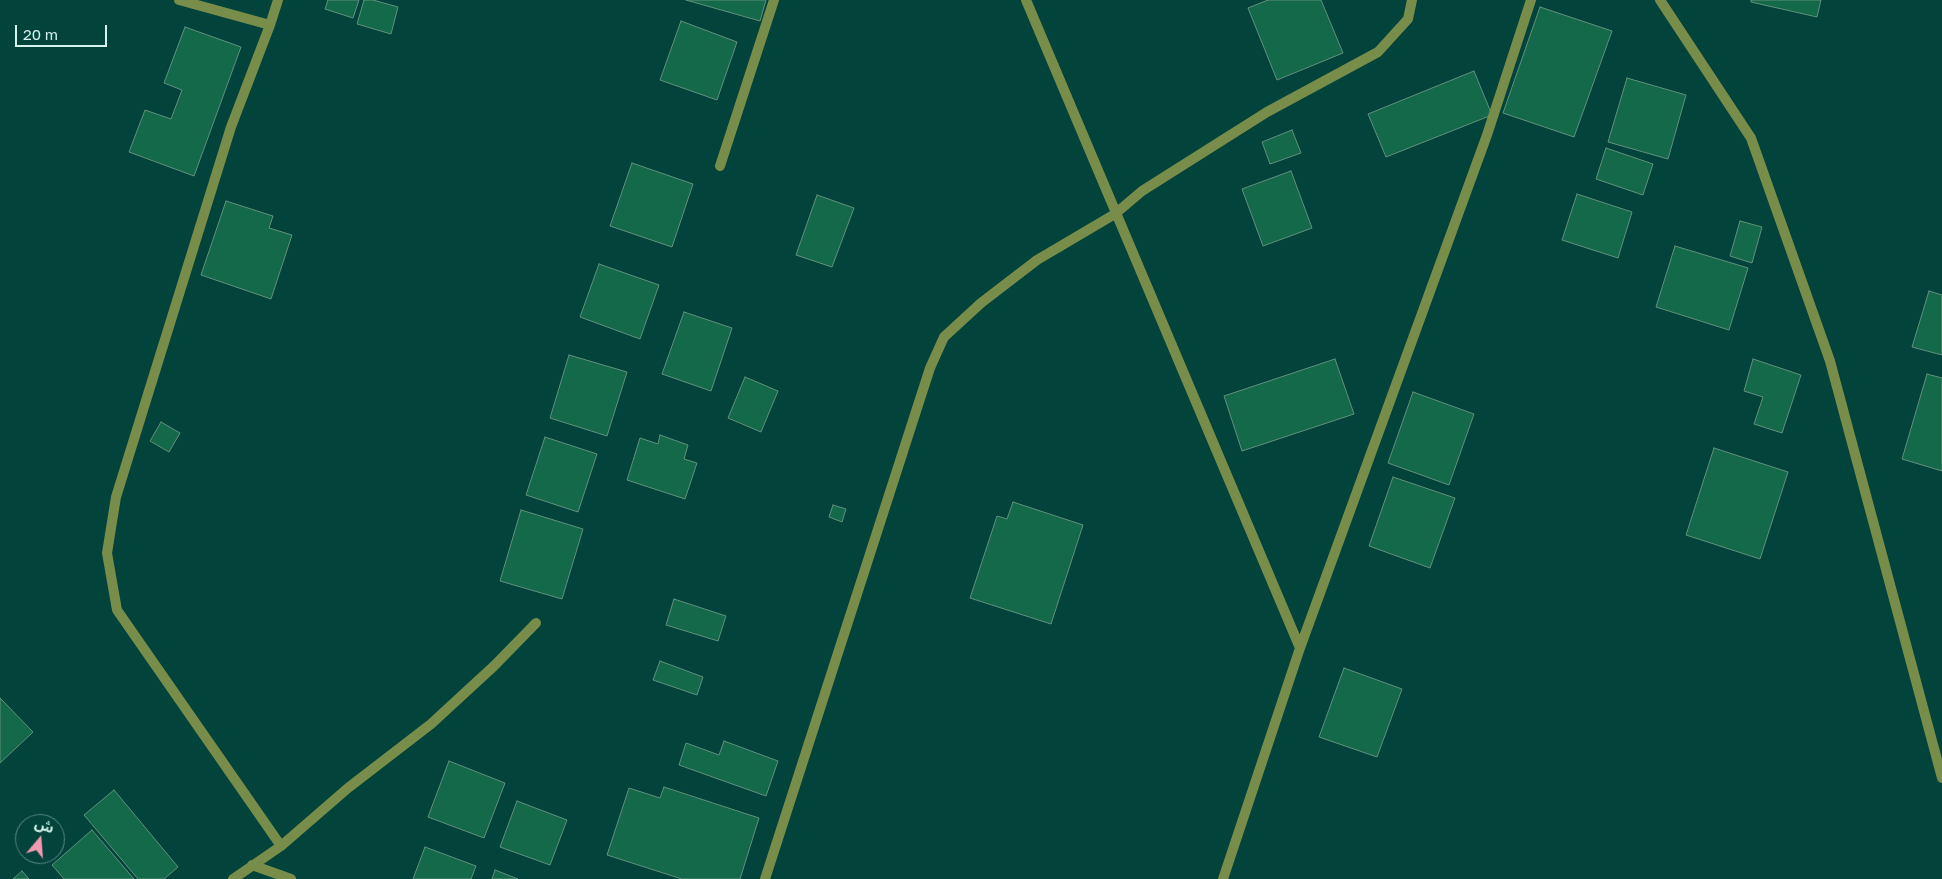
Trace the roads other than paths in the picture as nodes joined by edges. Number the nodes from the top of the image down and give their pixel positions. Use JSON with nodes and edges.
{"nodes":[{"id":1,"x":179,"y":0,"type":"edge"},
{"id":2,"x":278,"y":0,"type":"edge"},
{"id":3,"x":774,"y":0,"type":"edge"},
{"id":4,"x":1026,"y":0,"type":"edge"},
{"id":5,"x":1412,"y":0,"type":"edge"},
{"id":6,"x":1531,"y":0,"type":"edge"},
{"id":7,"x":1660,"y":0,"type":"edge"},
{"id":8,"x":270,"y":25,"type":"junction"},
{"id":9,"x":720,"y":166,"type":"dead end"},
{"id":10,"x":1115,"y":214,"type":"junction"},
{"id":11,"x":536,"y":623,"type":"dead end"},
{"id":12,"x":1300,"y":648,"type":"junction"},
{"id":13,"x":1939,"y":759,"type":"edge"},
{"id":14,"x":1942,"y":778,"type":"edge"},
{"id":15,"x":281,"y":846,"type":"junction"},
{"id":16,"x":252,"y":865,"type":"junction"},
{"id":17,"x":233,"y":879,"type":"edge"},
{"id":18,"x":291,"y":879,"type":"edge"},
{"id":19,"x":765,"y":879,"type":"edge"},
{"id":20,"x":1223,"y":879,"type":"edge"}],
"edges":[{"from":1,"to":8,"type":"street"},
{"from":2,"to":8,"type":"street"},
{"from":3,"to":9,"type":"street"},
{"from":4,"to":10,"type":"street"},
{"from":5,"to":10,"type":"street"},
{"from":6,"to":12,"type":"street"},
{"from":7,"to":13,"type":"street"},
{"from":8,"to":15,"type":"street"},
{"from":10,"to":12,"type":"street"},
{"from":10,"to":19,"type":"street"},
{"from":11,"to":15,"type":"street"},
{"from":12,"to":20,"type":"street"},
{"from":13,"to":14,"type":"street"},
{"from":15,"to":16,"type":"street"},
{"from":16,"to":17,"type":"street"},
{"from":16,"to":18,"type":"street"}]}
